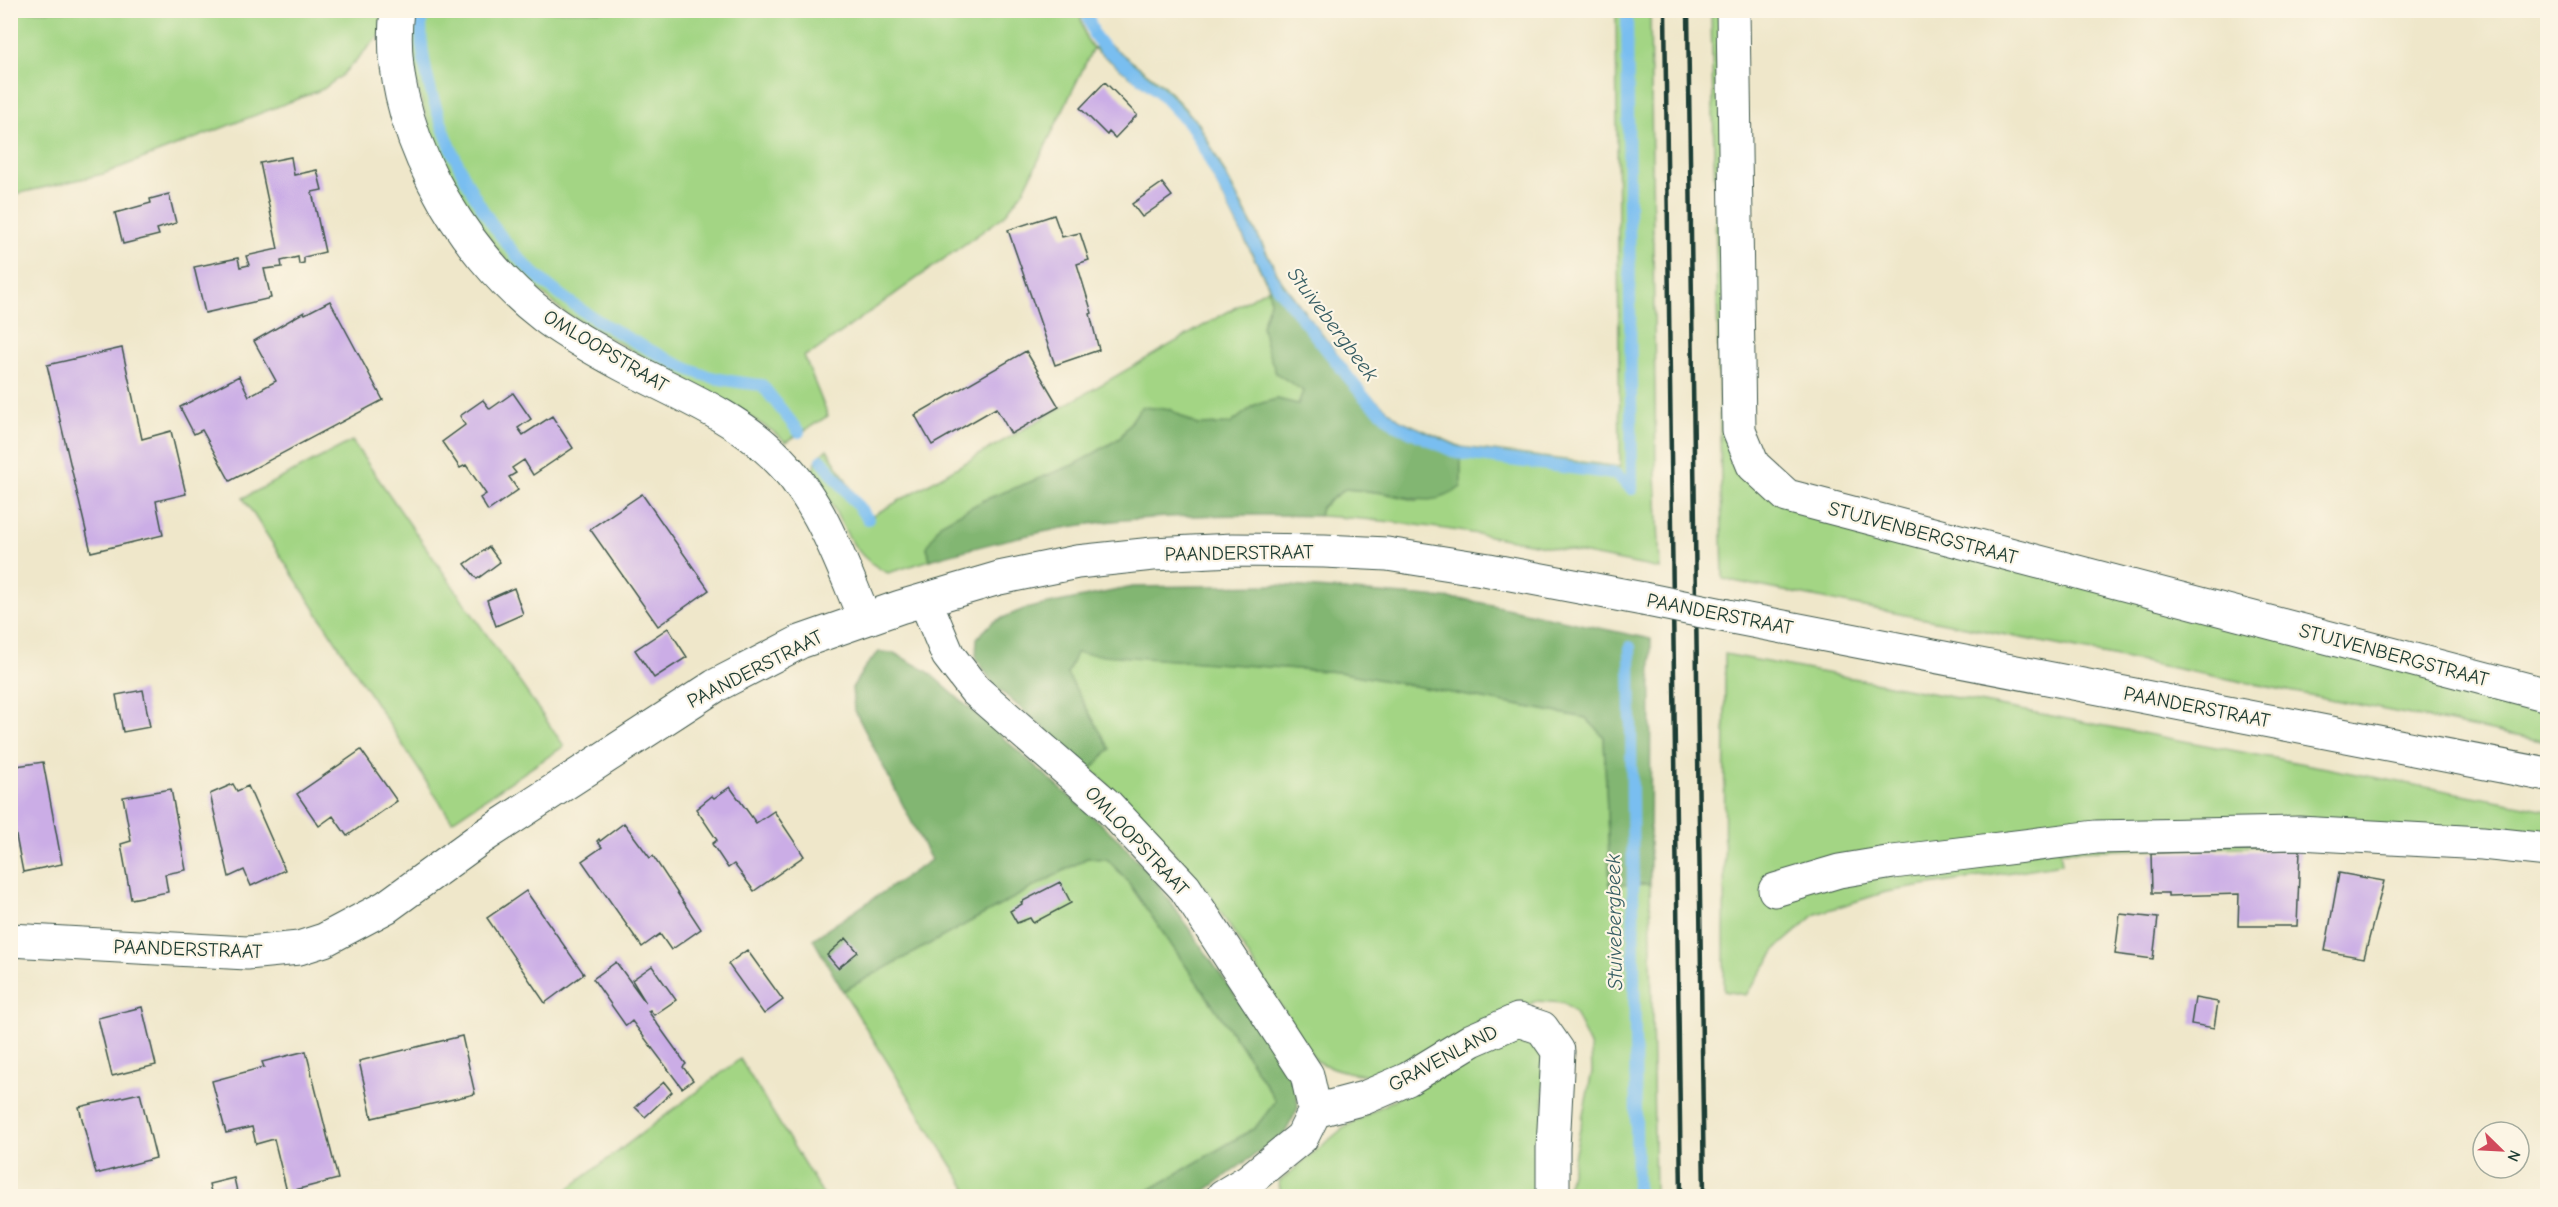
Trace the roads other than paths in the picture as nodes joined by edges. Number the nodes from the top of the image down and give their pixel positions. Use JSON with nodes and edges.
{"nodes":[{"id":1,"x":397,"y":10,"type":"edge"},
{"id":2,"x":1732,"y":10,"type":"edge"},
{"id":3,"x":925,"y":600,"type":"junction"},
{"id":4,"x":865,"y":619,"type":"junction"},
{"id":5,"x":2547,"y":695,"type":"edge"},
{"id":6,"x":2547,"y":775,"type":"edge"},
{"id":7,"x":2547,"y":850,"type":"edge"},
{"id":8,"x":1775,"y":890,"type":"dead end"},
{"id":9,"x":10,"y":940,"type":"edge"},
{"id":10,"x":1315,"y":1111,"type":"junction"},
{"id":11,"x":1223,"y":1197,"type":"edge"},
{"id":12,"x":1553,"y":1197,"type":"edge"}],
"edges":[{"from":1,"to":4,"type":"street","name":"OMLOOPSTRAAT"},
{"from":2,"to":5,"type":"street","name":"STUIVENBERGSTRAAT"},
{"from":3,"to":4,"type":"street","name":"PAANDERSTRAAT"},
{"from":3,"to":6,"type":"street","name":"PAANDERSTRAAT","bridge":true},
{"from":3,"to":10,"type":"street","name":"OMLOOPSTRAAT"},
{"from":4,"to":9,"type":"street","name":"PAANDERSTRAAT"},
{"from":7,"to":8,"type":"street"},
{"from":10,"to":11,"type":"street"},
{"from":10,"to":12,"type":"street","name":"GRAVENLAND"}]}
